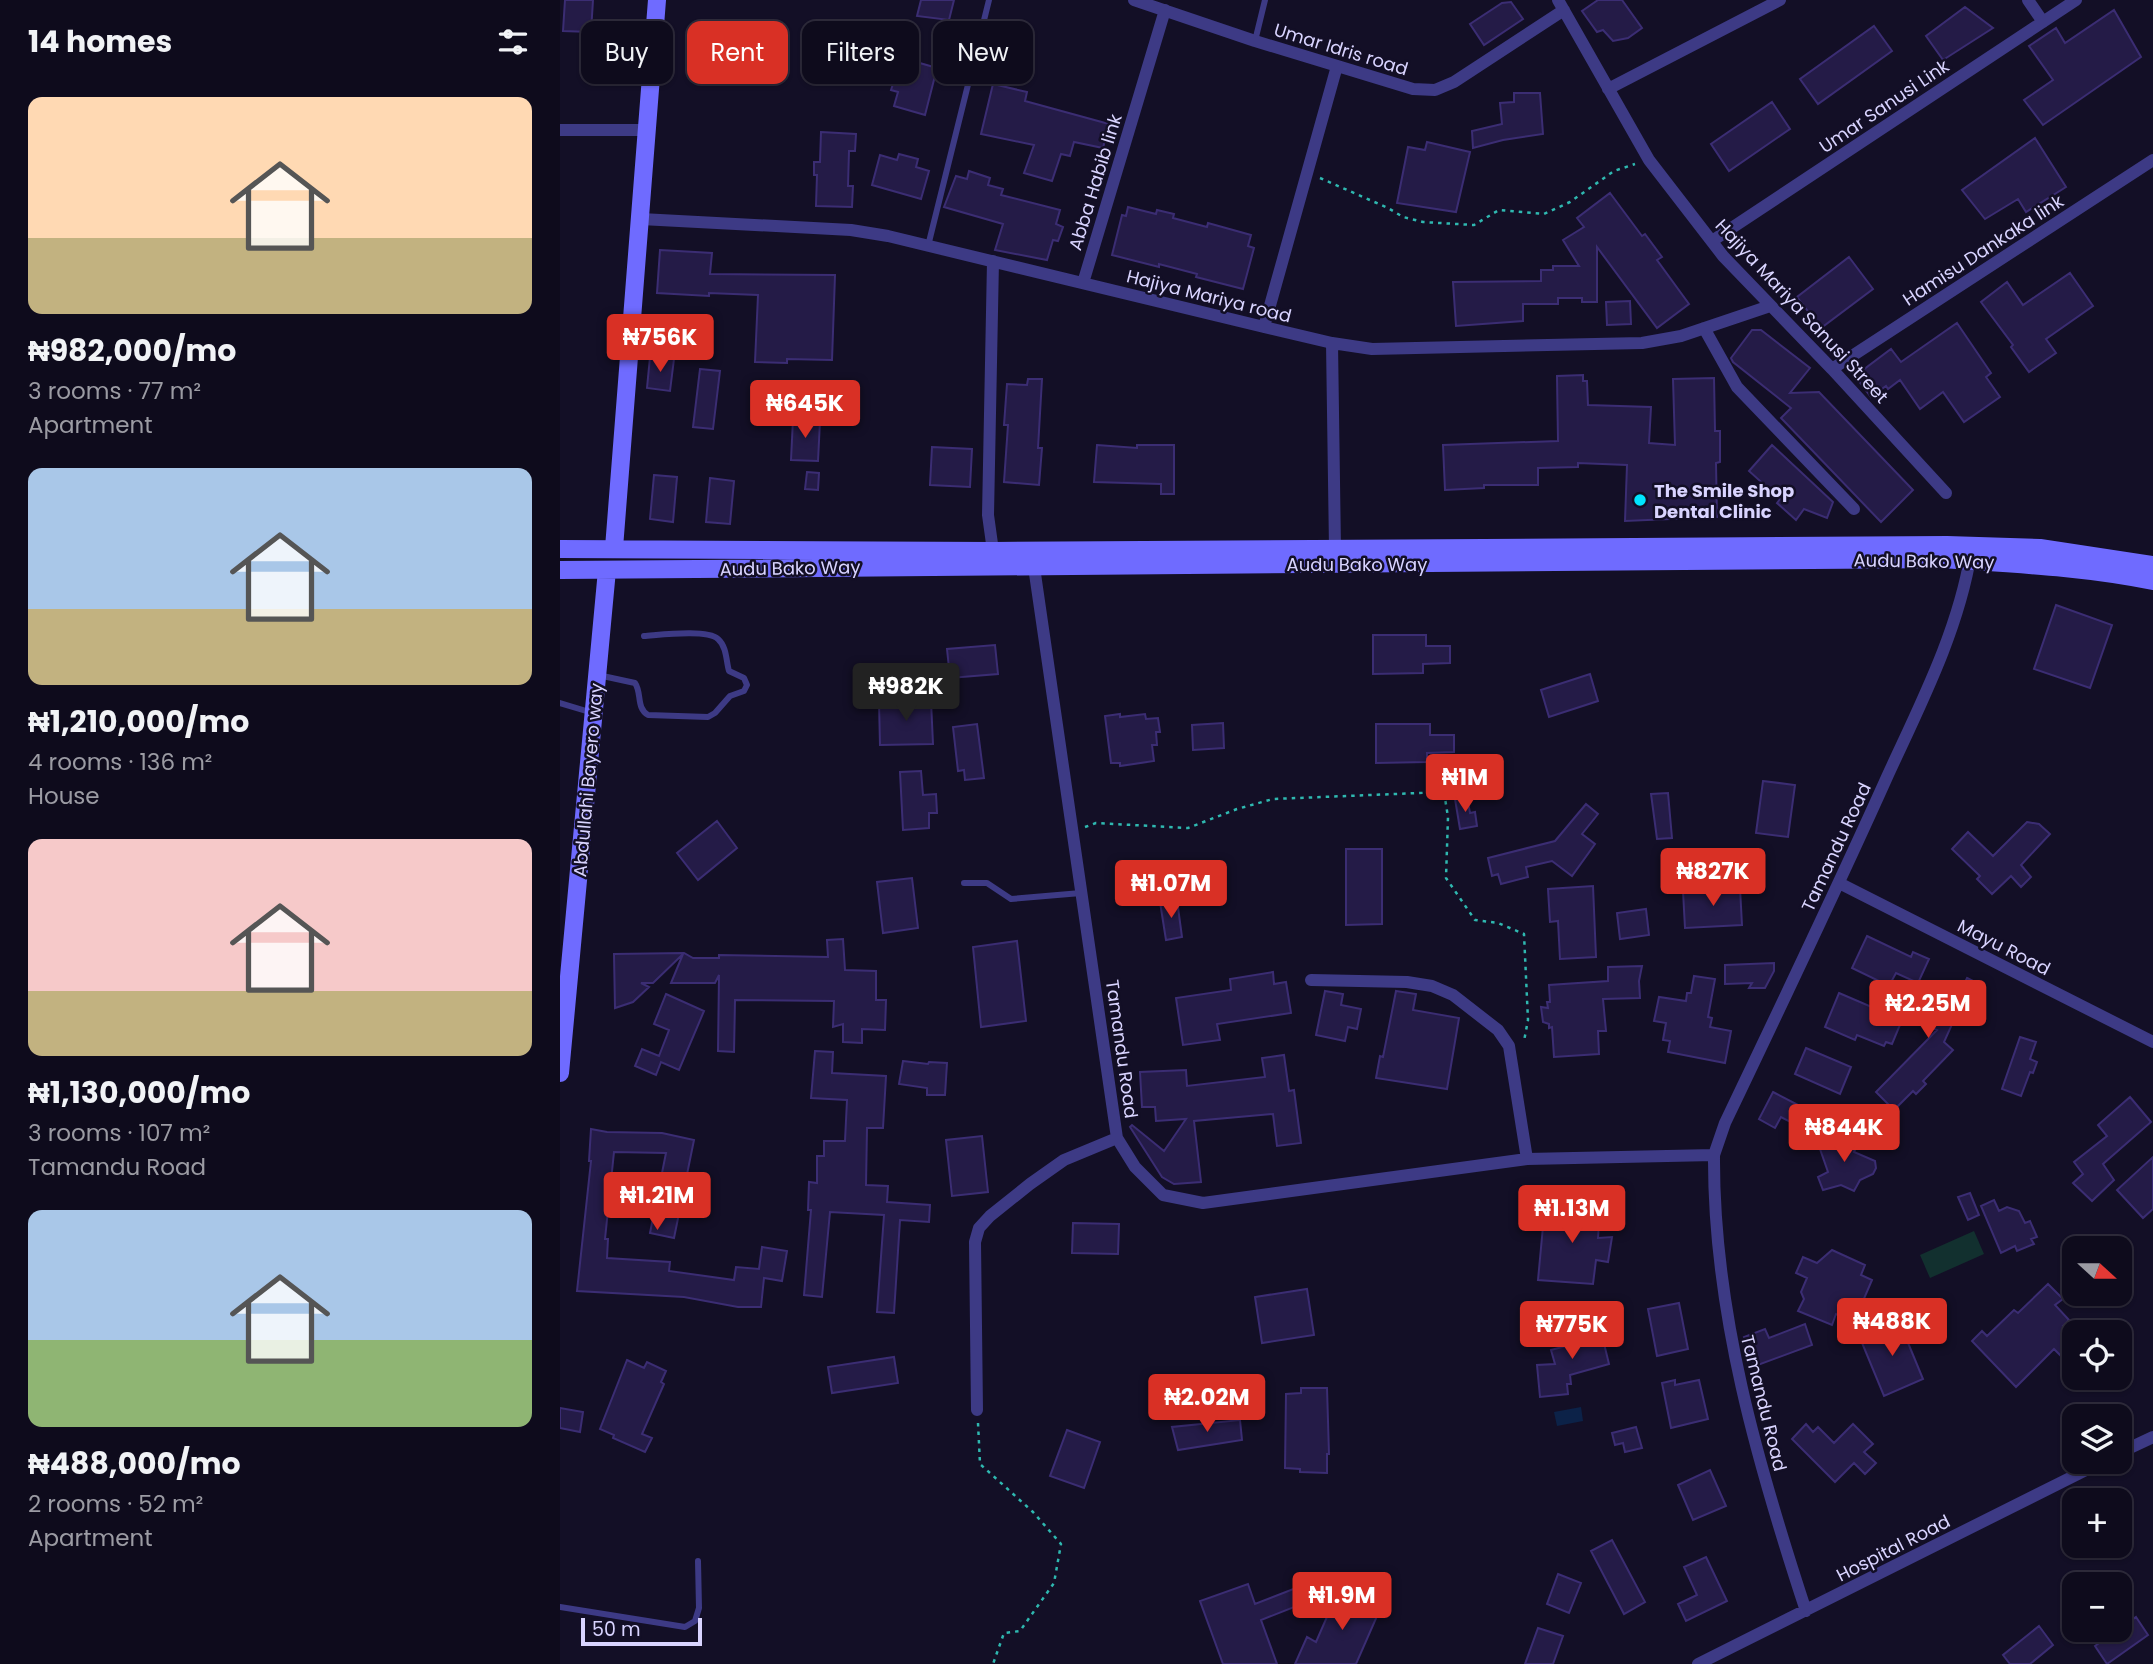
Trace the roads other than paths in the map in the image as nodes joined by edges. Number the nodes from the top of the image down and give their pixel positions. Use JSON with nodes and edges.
{"nodes":[{"id":1,"x":657,"y":0,"type":"edge"},
{"id":2,"x":989,"y":0,"type":"edge"},
{"id":3,"x":1135,"y":0,"type":"edge"},
{"id":4,"x":1265,"y":0,"type":"edge"},
{"id":5,"x":1780,"y":0,"type":"edge"},
{"id":6,"x":2028,"y":0,"type":"edge"},
{"id":7,"x":2076,"y":0,"type":"edge"},
{"id":8,"x":1561,"y":5,"type":"edge"},
{"id":9,"x":1165,"y":10,"type":"junction"},
{"id":10,"x":2043,"y":22,"type":"junction"},
{"id":11,"x":1255,"y":41,"type":"junction"},
{"id":12,"x":1337,"y":66,"type":"junction"},
{"id":13,"x":1608,"y":89,"type":"junction"},
{"id":14,"x":560,"y":130,"type":"edge"},
{"id":15,"x":647,"y":130,"type":"junction"},
{"id":16,"x":2153,"y":160,"type":"edge"},
{"id":17,"x":641,"y":219,"type":"junction"},
{"id":18,"x":1712,"y":242,"type":"junction"},
{"id":19,"x":928,"y":246,"type":"junction"},
{"id":20,"x":993,"y":261,"type":"junction"},
{"id":21,"x":1083,"y":283,"type":"junction"},
{"id":22,"x":1770,"y":306,"type":"junction"},
{"id":23,"x":1264,"y":327,"type":"junction"},
{"id":24,"x":1704,"y":328,"type":"junction"},
{"id":25,"x":1332,"y":343,"type":"junction"},
{"id":26,"x":1832,"y":369,"type":"junction"},
{"id":27,"x":1946,"y":493,"type":"dead end"},
{"id":28,"x":1854,"y":509,"type":"dead end"},
{"id":29,"x":614,"y":548,"type":"junction"},
{"id":30,"x":560,"y":549,"type":"edge"},
{"id":31,"x":1335,"y":549,"type":"junction"},
{"id":32,"x":993,"y":551,"type":"junction"},
{"id":33,"x":1971,"y":554,"type":"junction"},
{"id":34,"x":1033,"y":559,"type":"junction"},
{"id":35,"x":2153,"y":565,"type":"edge"},
{"id":36,"x":560,"y":570,"type":"edge"},
{"id":37,"x":607,"y":570,"type":"junction"},
{"id":38,"x":2153,"y":581,"type":"edge"},
{"id":39,"x":644,"y":636,"type":"dead end"},
{"id":40,"x":598,"y":675,"type":"junction"},
{"id":41,"x":560,"y":703,"type":"edge"},
{"id":42,"x":595,"y":713,"type":"junction"},
{"id":43,"x":964,"y":883,"type":"dead end"},
{"id":44,"x":1839,"y":883,"type":"junction"},
{"id":45,"x":1081,"y":893,"type":"junction"},
{"id":46,"x":1311,"y":980,"type":"dead end"},
{"id":47,"x":2153,"y":1042,"type":"edge"},
{"id":48,"x":560,"y":1073,"type":"edge"},
{"id":49,"x":1117,"y":1138,"type":"junction"},
{"id":50,"x":1714,"y":1155,"type":"junction"},
{"id":51,"x":1527,"y":1159,"type":"junction"},
{"id":52,"x":977,"y":1409,"type":"road end"},
{"id":53,"x":2153,"y":1437,"type":"edge"},
{"id":54,"x":2132,"y":1448,"type":"edge"},
{"id":55,"x":2078,"y":1474,"type":"edge"},
{"id":56,"x":698,"y":1562,"type":"dead end"},
{"id":57,"x":560,"y":1607,"type":"edge"},
{"id":58,"x":1806,"y":1611,"type":"junction"},
{"id":59,"x":1698,"y":1664,"type":"edge"}],
"edges":[{"from":1,"to":15,"type":"main road"},
{"from":2,"to":19,"type":"lane"},
{"from":3,"to":9,"type":"street","name":"Umar Idris road"},
{"from":4,"to":11,"type":"lane"},
{"from":5,"to":13,"type":"street"},
{"from":6,"to":10,"type":"street"},
{"from":7,"to":10,"type":"street","name":"Umar Sanusi Link"},
{"from":8,"to":12,"type":"street","name":"Umar Idris road"},
{"from":8,"to":13,"type":"street","name":"Hajiya Mariya Sanusi Street"},
{"from":9,"to":11,"type":"street","name":"Umar Idris road"},
{"from":9,"to":21,"type":"street","name":"Abba Habib link"},
{"from":10,"to":18,"type":"street","name":"Umar Sanusi Link"},
{"from":11,"to":12,"type":"street","name":"Umar Idris road"},
{"from":12,"to":23,"type":"street"},
{"from":13,"to":18,"type":"street","name":"Hajiya Mariya Sanusi Street"},
{"from":14,"to":15,"type":"street"},
{"from":15,"to":17,"type":"main road"},
{"from":16,"to":26,"type":"street","name":"Hamisu Dankaka link"},
{"from":17,"to":19,"type":"street","name":"Hajiya Mariya road"},
{"from":17,"to":29,"type":"main road"},
{"from":18,"to":22,"type":"street","name":"Hajiya Mariya Sanusi Street"},
{"from":19,"to":20,"type":"street","name":"Hajiya Mariya road"},
{"from":20,"to":21,"type":"street","name":"Hajiya Mariya road"},
{"from":20,"to":32,"type":"street"},
{"from":21,"to":23,"type":"street","name":"Hajiya Mariya road"},
{"from":22,"to":24,"type":"street","name":"Hajiya Mariya road"},
{"from":22,"to":26,"type":"street","name":"Hajiya Mariya Sanusi Street"},
{"from":23,"to":25,"type":"street","name":"Hajiya Mariya road"},
{"from":24,"to":25,"type":"street","name":"Hajiya Mariya road"},
{"from":24,"to":28,"type":"street"},
{"from":25,"to":31,"type":"street"},
{"from":26,"to":27,"type":"street","name":"Hajiya Mariya Sanusi Street"},
{"from":29,"to":30,"type":"main road","name":"Audu Bako Way"},
{"from":29,"to":32,"type":"main road","name":"Audu Bako Way"},
{"from":31,"to":33,"type":"main road","name":"Audu Bako Way"},
{"from":31,"to":34,"type":"main road","name":"Audu Bako Way"},
{"from":32,"to":34,"type":"main road","name":"Audu Bako Way"},
{"from":33,"to":34,"type":"main road","name":"Audu Bako Way"},
{"from":33,"to":35,"type":"main road","name":"Audu Bako Way"},
{"from":33,"to":38,"type":"main road","name":"Audu Bako Way"},
{"from":33,"to":44,"type":"street","name":"Tamandu Road"},
{"from":34,"to":37,"type":"main road","name":"Audu Bako Way"},
{"from":34,"to":45,"type":"street","name":"Tamandu Road"},
{"from":36,"to":37,"type":"main road","name":"Audu Bako Way"},
{"from":37,"to":40,"type":"main road","name":"Abdullahi Bayero way"},
{"from":39,"to":40,"type":"lane"},
{"from":40,"to":42,"type":"main road","name":"Abdullahi Bayero way"},
{"from":41,"to":42,"type":"lane"},
{"from":42,"to":48,"type":"main road","name":"Abdullahi Bayero way"},
{"from":43,"to":45,"type":"lane"},
{"from":44,"to":47,"type":"street","name":"Mayu Road"},
{"from":44,"to":50,"type":"street","name":"Tamandu Road"},
{"from":45,"to":49,"type":"street","name":"Tamandu Road"},
{"from":46,"to":51,"type":"street"},
{"from":49,"to":51,"type":"street","name":"Tamandu Road"},
{"from":49,"to":52,"type":"street"},
{"from":50,"to":51,"type":"street","name":"Tamandu Road"},
{"from":50,"to":58,"type":"street","name":"Tamandu Road"},
{"from":53,"to":54,"type":"street"},
{"from":55,"to":58,"type":"street","name":"Hospital Road"},
{"from":56,"to":57,"type":"lane"},
{"from":58,"to":59,"type":"street","name":"Hospital Road"}]}
